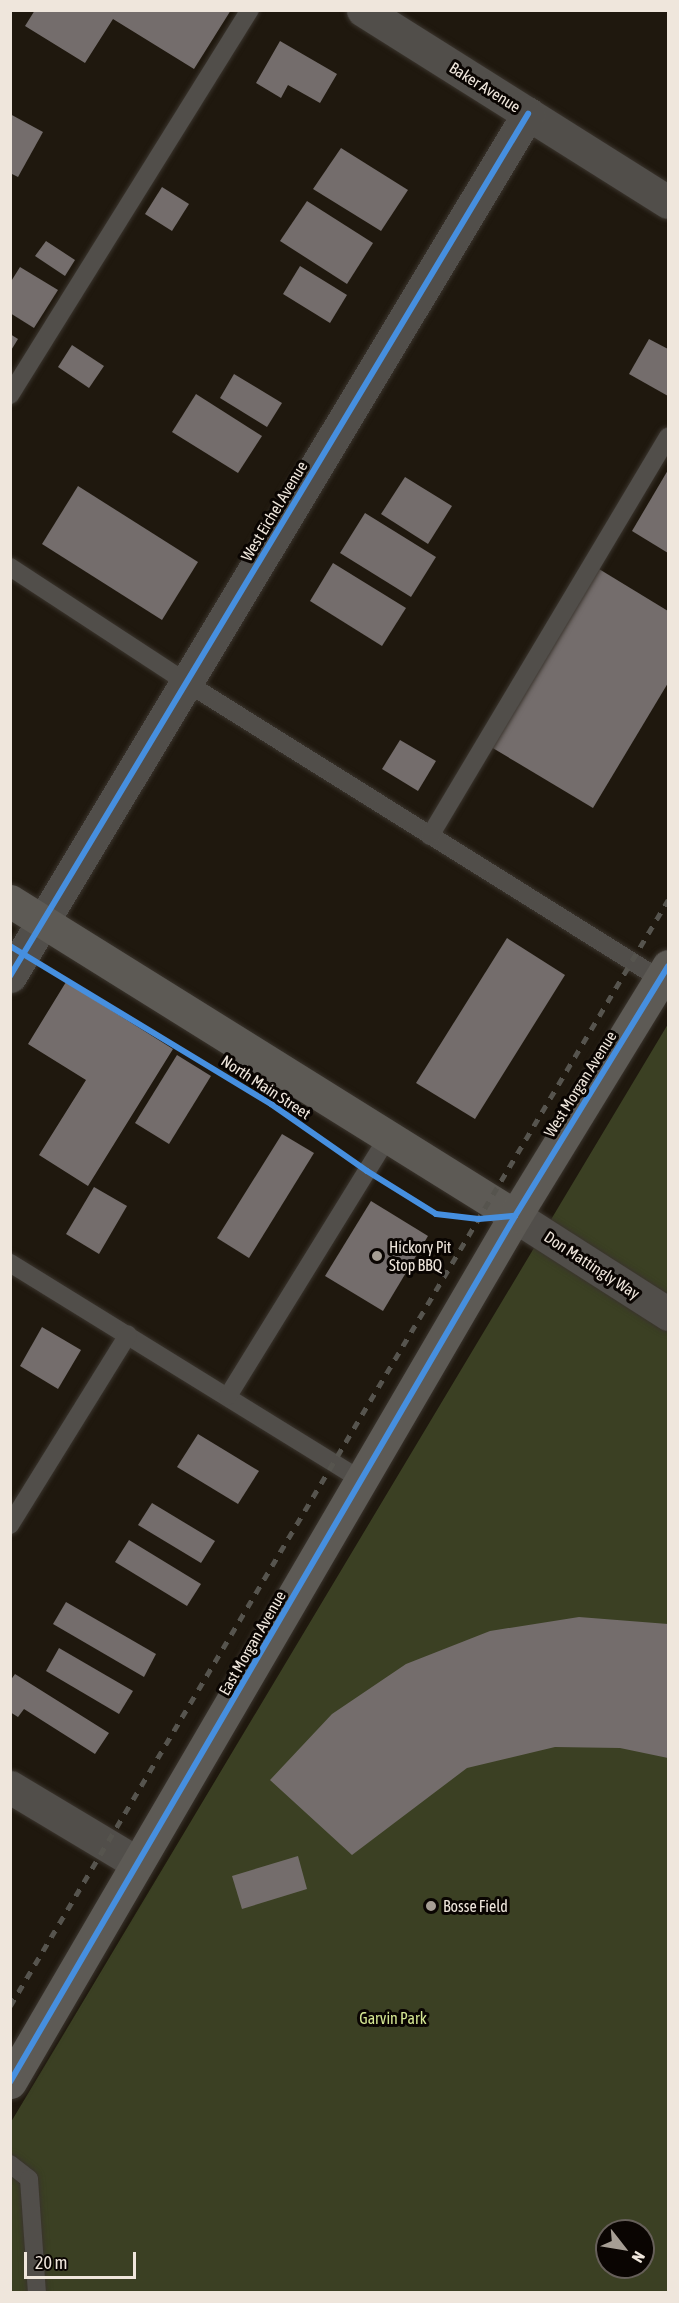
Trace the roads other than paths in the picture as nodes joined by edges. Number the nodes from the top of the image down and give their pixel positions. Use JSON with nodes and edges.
{"nodes":[{"id":1,"x":250,"y":10,"type":"edge"},
{"id":2,"x":363,"y":10,"type":"edge"},
{"id":3,"x":528,"y":114,"type":"junction"},
{"id":4,"x":669,"y":202,"type":"edge"},
{"id":5,"x":10,"y":395,"type":"edge"},
{"id":6,"x":669,"y":437,"type":"edge"},
{"id":7,"x":10,"y":567,"type":"edge"},
{"id":8,"x":187,"y":683,"type":"junction"},
{"id":9,"x":430,"y":836,"type":"junction"},
{"id":10,"x":10,"y":901,"type":"edge"},
{"id":11,"x":43,"y":922,"type":"junction"},
{"id":12,"x":664,"y":973,"type":"edge"},
{"id":13,"x":10,"y":976,"type":"edge"},
{"id":14,"x":388,"y":1137,"type":"junction"},
{"id":15,"x":515,"y":1216,"type":"junction"},
{"id":16,"x":10,"y":1263,"type":"edge"},
{"id":17,"x":669,"y":1314,"type":"edge"},
{"id":18,"x":128,"y":1335,"type":"junction"},
{"id":19,"x":228,"y":1396,"type":"junction"},
{"id":20,"x":362,"y":1480,"type":"junction"},
{"id":21,"x":10,"y":1525,"type":"edge"},
{"id":22,"x":10,"y":1787,"type":"edge"},
{"id":23,"x":137,"y":1863,"type":"junction"},
{"id":24,"x":10,"y":2082,"type":"edge"},
{"id":25,"x":10,"y":2164,"type":"edge"},
{"id":26,"x":37,"y":2292,"type":"edge"}],
"edges":[{"from":1,"to":5,"type":"lane"},
{"from":2,"to":3,"type":"street","name":"Baker Avenue"},
{"from":3,"to":4,"type":"street","name":"Baker Avenue"},
{"from":3,"to":8,"type":"street","name":"West Eichel Avenue"},
{"from":6,"to":9,"type":"lane"},
{"from":7,"to":8,"type":"lane"},
{"from":8,"to":9,"type":"lane"},
{"from":8,"to":11,"type":"street","name":"West Eichel Avenue"},
{"from":9,"to":12,"type":"lane"},
{"from":10,"to":11,"type":"street","name":"North Main Street"},
{"from":11,"to":13,"type":"street","name":"West Eichel Avenue"},
{"from":11,"to":14,"type":"street","name":"North Main Street"},
{"from":12,"to":15,"type":"street","name":"West Morgan Avenue"},
{"from":14,"to":15,"type":"street","name":"North Main Street"},
{"from":14,"to":19,"type":"lane"},
{"from":15,"to":17,"type":"street","name":"Don Mattingly Way"},
{"from":15,"to":20,"type":"street","name":"East Morgan Avenue"},
{"from":16,"to":18,"type":"lane"},
{"from":18,"to":19,"type":"lane"},
{"from":18,"to":21,"type":"lane"},
{"from":19,"to":20,"type":"lane"},
{"from":20,"to":23,"type":"street","name":"East Morgan Avenue"},
{"from":22,"to":23,"type":"street"},
{"from":23,"to":24,"type":"street","name":"East Morgan Avenue"},
{"from":25,"to":26,"type":"lane"}]}
